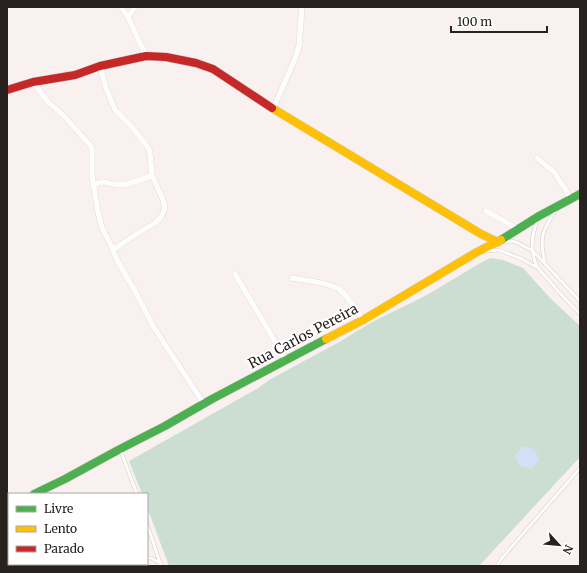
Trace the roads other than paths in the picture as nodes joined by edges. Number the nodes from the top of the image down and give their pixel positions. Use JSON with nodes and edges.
{"nodes":[{"id":1,"x":121,"y":7,"type":"edge"},
{"id":2,"x":134,"y":7,"type":"edge"},
{"id":3,"x":302,"y":7,"type":"edge"},
{"id":4,"x":128,"y":17,"type":"junction"},
{"id":5,"x":146,"y":56,"type":"junction"},
{"id":6,"x":100,"y":66,"type":"junction"},
{"id":7,"x":33,"y":82,"type":"junction"},
{"id":8,"x":7,"y":90,"type":"edge"},
{"id":9,"x":273,"y":109,"type":"junction"},
{"id":10,"x":537,"y":158,"type":"dead end"},
{"id":11,"x":152,"y":175,"type":"junction"},
{"id":12,"x":94,"y":184,"type":"junction"},
{"id":13,"x":580,"y":194,"type":"edge"},
{"id":14,"x":570,"y":199,"type":"junction"},
{"id":15,"x":558,"y":206,"type":"junction"},
{"id":16,"x":486,"y":211,"type":"dead end"},
{"id":17,"x":539,"y":216,"type":"junction"},
{"id":18,"x":518,"y":229,"type":"junction"},
{"id":19,"x":498,"y":242,"type":"junction"},
{"id":20,"x":113,"y":250,"type":"junction"},
{"id":21,"x":533,"y":251,"type":"junction"},
{"id":22,"x":477,"y":252,"type":"junction"},
{"id":23,"x":545,"y":264,"type":"junction"},
{"id":24,"x":538,"y":268,"type":"junction"},
{"id":25,"x":235,"y":274,"type":"dead end"},
{"id":26,"x":292,"y":278,"type":"dead end"},
{"id":27,"x":580,"y":301,"type":"edge"},
{"id":28,"x":580,"y":314,"type":"edge"},
{"id":29,"x":363,"y":320,"type":"junction"},
{"id":30,"x":286,"y":360,"type":"junction"},
{"id":31,"x":204,"y":404,"type":"junction"},
{"id":32,"x":120,"y":449,"type":"junction"},
{"id":33,"x":580,"y":468,"type":"edge"},
{"id":34,"x":36,"y":493,"type":"edge"},
{"id":35,"x":137,"y":493,"type":"edge"},
{"id":36,"x":148,"y":527,"type":"edge"},
{"id":37,"x":148,"y":558,"type":"edge"},
{"id":38,"x":161,"y":565,"type":"edge"},
{"id":39,"x":496,"y":566,"type":"edge"}],
"edges":[{"from":1,"to":4,"type":"street"},
{"from":2,"to":4,"type":"street"},
{"from":3,"to":9,"type":"street"},
{"from":4,"to":5,"type":"street"},
{"from":5,"to":6,"type":"main road"},
{"from":5,"to":9,"type":"main road"},
{"from":6,"to":7,"type":"main road"},
{"from":6,"to":11,"type":"street"},
{"from":7,"to":8,"type":"main road"},
{"from":7,"to":12,"type":"street"},
{"from":9,"to":19,"type":"main road"},
{"from":10,"to":14,"type":"street"},
{"from":11,"to":12,"type":"street"},
{"from":11,"to":20,"type":"street"},
{"from":12,"to":20,"type":"street"},
{"from":13,"to":14,"type":"main road","name":"Rua Carlos Pereira"},
{"from":14,"to":15,"type":"main road","name":"Rua Carlos Pereira"},
{"from":15,"to":17,"type":"main road","name":"Rua Carlos Pereira"},
{"from":15,"to":23,"type":"lane"},
{"from":16,"to":18,"type":"street"},
{"from":17,"to":18,"type":"main road","name":"Rua Carlos Pereira"},
{"from":17,"to":21,"type":"lane"},
{"from":18,"to":19,"type":"main road","name":"Rua Carlos Pereira"},
{"from":19,"to":21,"type":"lane"},
{"from":19,"to":22,"type":"main road","name":"Rua Carlos Pereira"},
{"from":20,"to":31,"type":"street"},
{"from":21,"to":23,"type":"lane"},
{"from":21,"to":24,"type":"lane"},
{"from":22,"to":24,"type":"lane"},
{"from":22,"to":29,"type":"main road","name":"Rua Carlos Pereira"},
{"from":23,"to":27,"type":"lane"},
{"from":24,"to":28,"type":"lane"},
{"from":25,"to":30,"type":"street"},
{"from":26,"to":29,"type":"street"},
{"from":29,"to":30,"type":"main road","name":"Rua Carlos Pereira"},
{"from":30,"to":31,"type":"main road","name":"Rua Carlos Pereira"},
{"from":31,"to":32,"type":"main road","name":"Rua Carlos Pereira"},
{"from":32,"to":34,"type":"main road","name":"Rua Carlos Pereira"},
{"from":32,"to":35,"type":"lane"},
{"from":33,"to":39,"type":"lane"},
{"from":36,"to":38,"type":"lane"},
{"from":37,"to":38,"type":"lane"}]}
